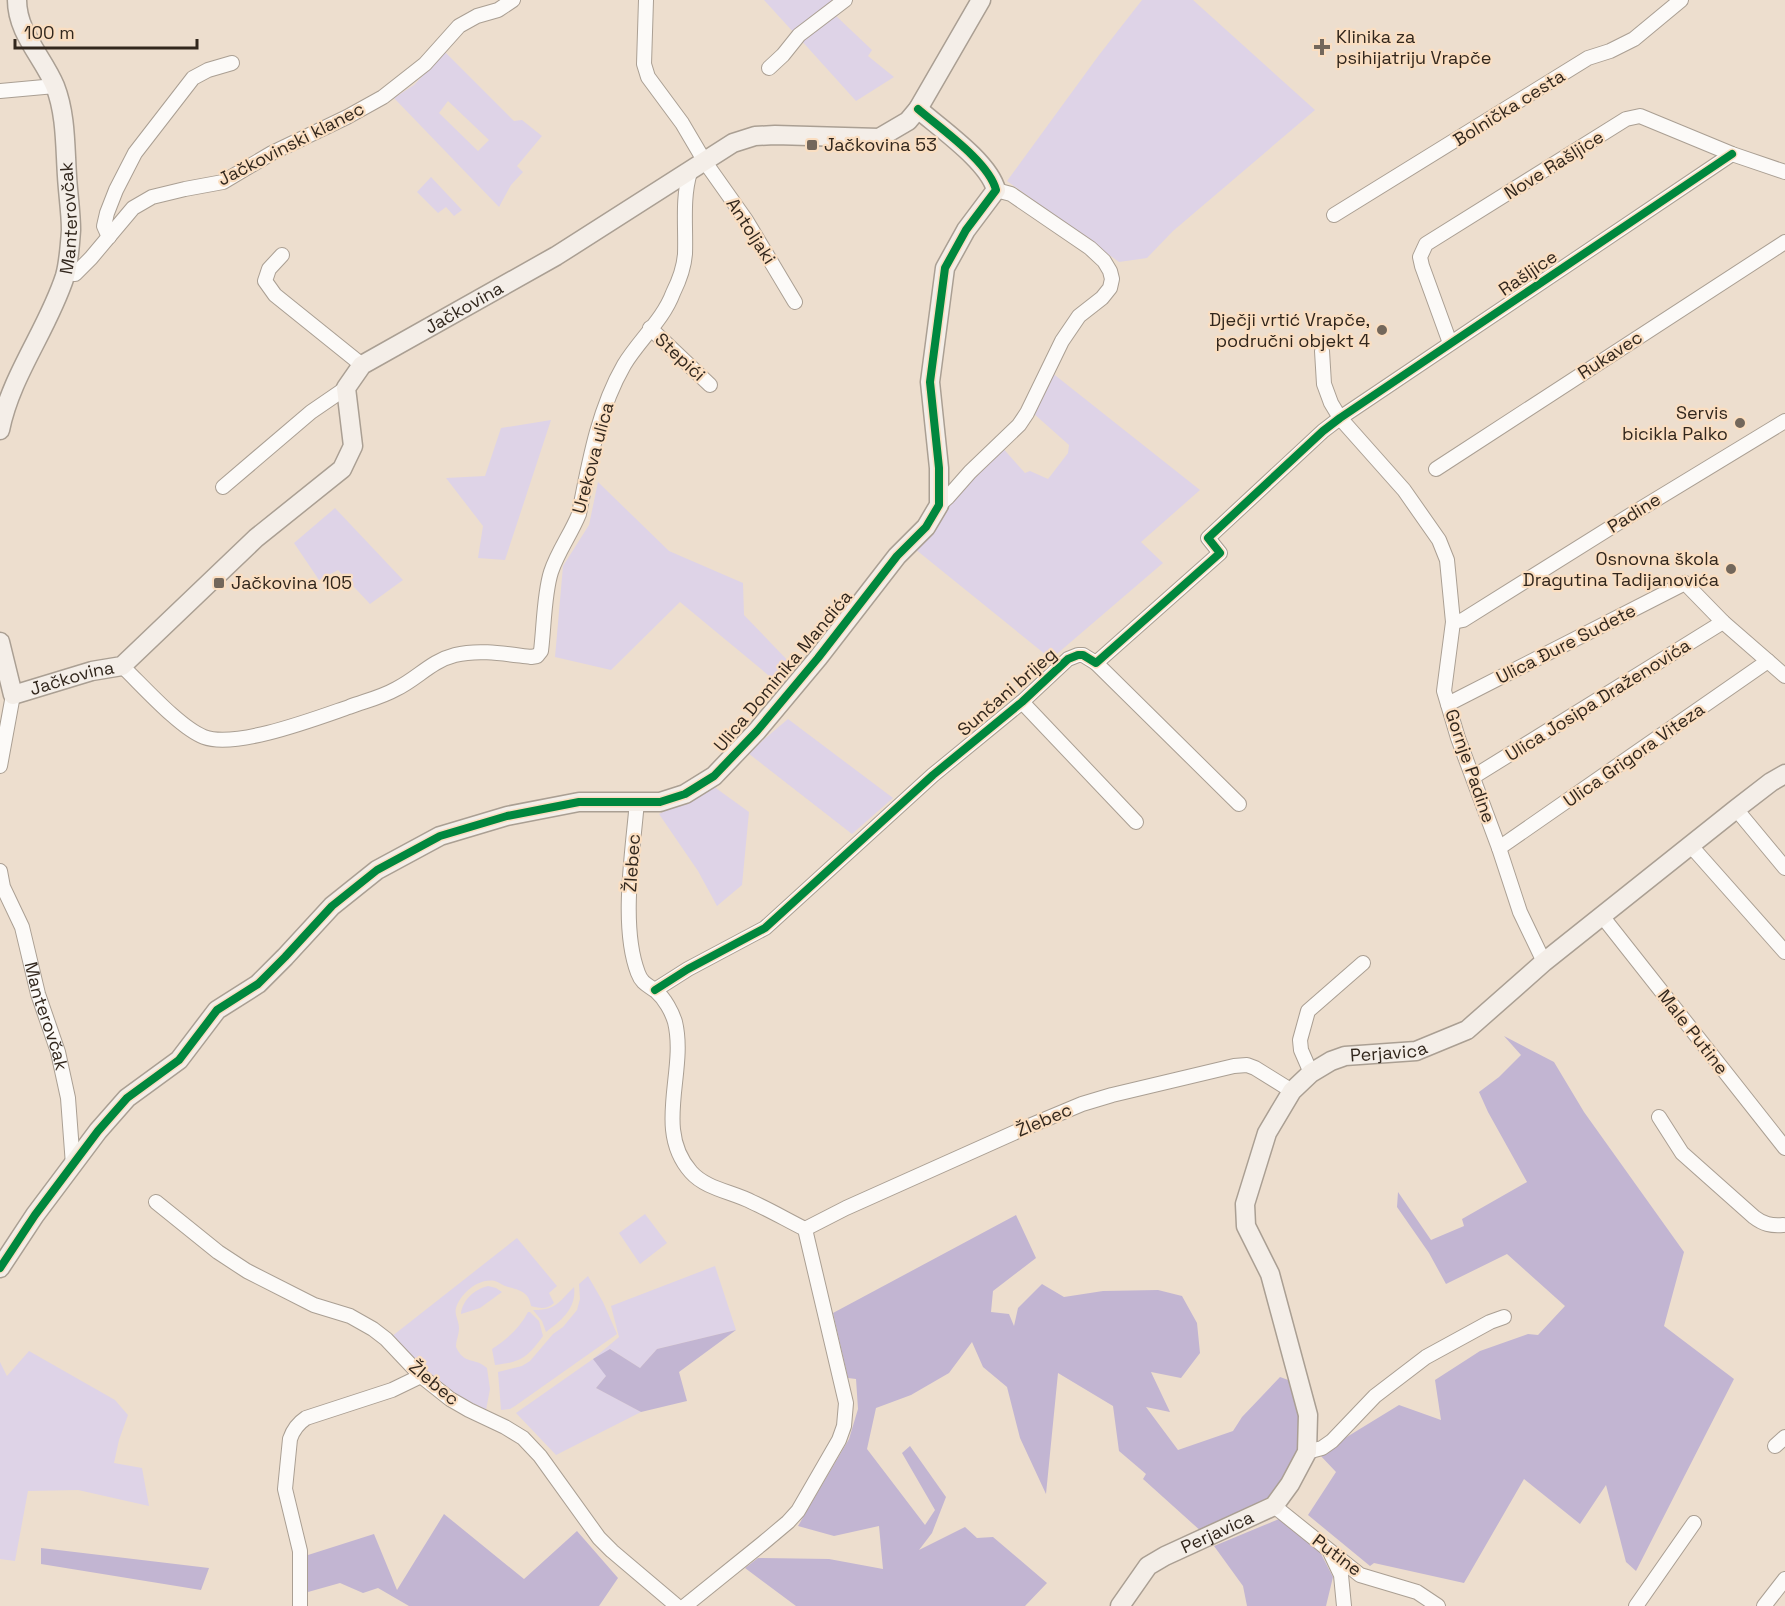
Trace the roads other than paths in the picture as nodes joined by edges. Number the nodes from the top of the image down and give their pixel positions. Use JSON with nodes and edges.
{"nodes":[{"id":1,"x":17,"y":0,"type":"edge"},
{"id":2,"x":513,"y":0,"type":"edge"},
{"id":3,"x":646,"y":0,"type":"edge"},
{"id":4,"x":845,"y":0,"type":"edge"},
{"id":5,"x":981,"y":0,"type":"edge"},
{"id":6,"x":1681,"y":0,"type":"edge"},
{"id":7,"x":232,"y":63,"type":"dead end"},
{"id":8,"x":769,"y":68,"type":"dead end"},
{"id":9,"x":55,"y":86,"type":"junction"},
{"id":10,"x":0,"y":91,"type":"edge"},
{"id":11,"x":918,"y":109,"type":"junction"},
{"id":12,"x":1732,"y":154,"type":"junction"},
{"id":13,"x":697,"y":167,"type":"junction"},
{"id":14,"x":1785,"y":172,"type":"edge"},
{"id":15,"x":996,"y":190,"type":"junction"},
{"id":16,"x":1334,"y":215,"type":"dead end"},
{"id":17,"x":109,"y":237,"type":"junction"},
{"id":18,"x":1785,"y":242,"type":"edge"},
{"id":19,"x":282,"y":255,"type":"dead end"},
{"id":20,"x":66,"y":273,"type":"junction"},
{"id":21,"x":795,"y":302,"type":"dead end"},
{"id":22,"x":650,"y":328,"type":"junction"},
{"id":23,"x":1450,"y":343,"type":"junction"},
{"id":24,"x":1322,"y":351,"type":"dead end"},
{"id":25,"x":362,"y":365,"type":"junction"},
{"id":26,"x":710,"y":385,"type":"dead end"},
{"id":27,"x":346,"y":388,"type":"junction"},
{"id":28,"x":1340,"y":418,"type":"junction"},
{"id":29,"x":1785,"y":421,"type":"edge"},
{"id":30,"x":0,"y":430,"type":"edge"},
{"id":31,"x":1436,"y":469,"type":"dead end"},
{"id":32,"x":223,"y":487,"type":"dead end"},
{"id":33,"x":939,"y":505,"type":"junction"},
{"id":34,"x":1453,"y":622,"type":"junction"},
{"id":35,"x":1723,"y":622,"type":"junction"},
{"id":36,"x":0,"y":642,"type":"edge"},
{"id":37,"x":1768,"y":662,"type":"junction"},
{"id":38,"x":1096,"y":663,"type":"junction"},
{"id":39,"x":122,"y":666,"type":"junction"},
{"id":40,"x":1785,"y":676,"type":"edge"},
{"id":41,"x":13,"y":695,"type":"junction"},
{"id":42,"x":1022,"y":702,"type":"junction"},
{"id":43,"x":1448,"y":704,"type":"junction"},
{"id":44,"x":0,"y":766,"type":"edge"},
{"id":45,"x":1785,"y":774,"type":"edge"},
{"id":46,"x":1473,"y":777,"type":"junction"},
{"id":47,"x":637,"y":801,"type":"junction"},
{"id":48,"x":1239,"y":804,"type":"dead end"},
{"id":49,"x":1736,"y":809,"type":"junction"},
{"id":50,"x":1136,"y":822,"type":"dead end"},
{"id":51,"x":1691,"y":846,"type":"junction"},
{"id":52,"x":1499,"y":848,"type":"junction"},
{"id":53,"x":1785,"y":868,"type":"edge"},
{"id":54,"x":0,"y":871,"type":"edge"},
{"id":55,"x":1602,"y":916,"type":"junction"},
{"id":56,"x":1785,"y":952,"type":"edge"},
{"id":57,"x":1544,"y":962,"type":"junction"},
{"id":58,"x":1363,"y":963,"type":"dead end"},
{"id":59,"x":655,"y":990,"type":"junction"},
{"id":60,"x":1311,"y":1073,"type":"junction"},
{"id":61,"x":1292,"y":1091,"type":"junction"},
{"id":62,"x":1659,"y":1117,"type":"dead end"},
{"id":63,"x":1785,"y":1148,"type":"edge"},
{"id":64,"x":73,"y":1165,"type":"junction"},
{"id":65,"x":156,"y":1202,"type":"dead end"},
{"id":66,"x":1784,"y":1225,"type":"edge"},
{"id":67,"x":805,"y":1229,"type":"junction"},
{"id":68,"x":0,"y":1268,"type":"edge"},
{"id":69,"x":1504,"y":1317,"type":"dead end"},
{"id":70,"x":421,"y":1376,"type":"junction"},
{"id":71,"x":1307,"y":1452,"type":"junction"},
{"id":72,"x":1274,"y":1506,"type":"junction"},
{"id":73,"x":1694,"y":1523,"type":"dead end"},
{"id":74,"x":1329,"y":1550,"type":"junction"},
{"id":75,"x":1785,"y":1579,"type":"edge"},
{"id":76,"x":300,"y":1606,"type":"edge"},
{"id":77,"x":677,"y":1606,"type":"edge"},
{"id":78,"x":685,"y":1606,"type":"edge"},
{"id":79,"x":1120,"y":1606,"type":"edge"},
{"id":80,"x":1344,"y":1606,"type":"edge"},
{"id":81,"x":1438,"y":1606,"type":"edge"},
{"id":82,"x":1636,"y":1606,"type":"edge"},
{"id":83,"x":1764,"y":1606,"type":"edge"}],
"edges":[{"from":1,"to":9,"type":"street","name":"Manterovčak"},
{"from":2,"to":17,"type":"street","name":"Jačkovinski klanec"},
{"from":3,"to":13,"type":"street","name":"Antoljaki"},
{"from":4,"to":8,"type":"street"},
{"from":5,"to":11,"type":"street","name":"Jačkovina"},
{"from":6,"to":16,"type":"street","name":"Bolnička cesta"},
{"from":7,"to":17,"type":"street"},
{"from":9,"to":10,"type":"street"},
{"from":9,"to":20,"type":"street","name":"Manterovčak"},
{"from":11,"to":13,"type":"street","name":"Jačkovina"},
{"from":11,"to":15,"type":"street"},
{"from":12,"to":14,"type":"street","name":"Nove Rašljice"},
{"from":12,"to":23,"type":"street","name":"Rašljice"},
{"from":12,"to":23,"type":"street","name":"Nove Rašljice"},
{"from":13,"to":21,"type":"street","name":"Antoljaki"},
{"from":13,"to":22,"type":"street","name":"Urekova ulica"},
{"from":13,"to":25,"type":"street","name":"Jačkovina"},
{"from":15,"to":33,"type":"street"},
{"from":15,"to":33,"type":"street"},
{"from":17,"to":20,"type":"street","name":"Jačkovinski klanec"},
{"from":18,"to":31,"type":"street","name":"Rukavec"},
{"from":19,"to":25,"type":"street"},
{"from":20,"to":30,"type":"street","name":"Manterovčak"},
{"from":22,"to":26,"type":"street","name":"Stepići"},
{"from":22,"to":39,"type":"street","name":"Urekova ulica"},
{"from":23,"to":28,"type":"street","name":"Rašljice"},
{"from":24,"to":28,"type":"street","name":"Gornje Padine"},
{"from":25,"to":27,"type":"street","name":"Jačkovina"},
{"from":27,"to":32,"type":"street"},
{"from":27,"to":39,"type":"street","name":"Jačkovina"},
{"from":28,"to":34,"type":"street","name":"Gornje Padine"},
{"from":28,"to":38,"type":"street"},
{"from":29,"to":34,"type":"street","name":"Padine"},
{"from":33,"to":47,"type":"street","name":"Ulica Dominika Mandića"},
{"from":34,"to":43,"type":"street","name":"Gornje Padine"},
{"from":35,"to":37,"type":"street"},
{"from":35,"to":43,"type":"street","name":"Ulica Đure Sudete"},
{"from":35,"to":46,"type":"street","name":"Ulica Josipa Draženovića"},
{"from":36,"to":41,"type":"street"},
{"from":37,"to":40,"type":"street"},
{"from":37,"to":52,"type":"street","name":"Ulica Grigora Viteza"},
{"from":38,"to":42,"type":"street","name":"Sunčani brijeg"},
{"from":38,"to":48,"type":"street"},
{"from":39,"to":41,"type":"street","name":"Jačkovina"},
{"from":41,"to":44,"type":"street"},
{"from":42,"to":50,"type":"street","name":"Sunčani brijeg"},
{"from":42,"to":59,"type":"street","name":"Sunčani brijeg"},
{"from":43,"to":46,"type":"street","name":"Gornje Padine"},
{"from":45,"to":49,"type":"street","name":"Perjavica"},
{"from":46,"to":52,"type":"street","name":"Gornje Padine"},
{"from":47,"to":59,"type":"street","name":"Žlebec"},
{"from":47,"to":64,"type":"street","name":"Ulica Dominika Mandića"},
{"from":49,"to":51,"type":"street","name":"Perjavica"},
{"from":49,"to":53,"type":"street"},
{"from":51,"to":55,"type":"street","name":"Perjavica"},
{"from":51,"to":56,"type":"street"},
{"from":52,"to":57,"type":"street","name":"Gornje Padine"},
{"from":54,"to":64,"type":"street","name":"Manterovčak"},
{"from":55,"to":57,"type":"street","name":"Perjavica"},
{"from":55,"to":63,"type":"street","name":"Male Putine"},
{"from":57,"to":60,"type":"street","name":"Perjavica"},
{"from":58,"to":60,"type":"street"},
{"from":59,"to":67,"type":"street","name":"Žlebec"},
{"from":60,"to":61,"type":"street","name":"Perjavica"},
{"from":61,"to":67,"type":"street","name":"Žlebec"},
{"from":61,"to":71,"type":"street","name":"Perjavica"},
{"from":62,"to":66,"type":"street"},
{"from":64,"to":68,"type":"street","name":"Ulica Dominika Mandića"},
{"from":65,"to":70,"type":"street","name":"Žlebec"},
{"from":67,"to":78,"type":"street"},
{"from":69,"to":71,"type":"street"},
{"from":70,"to":76,"type":"street"},
{"from":70,"to":77,"type":"street","name":"Žlebec"},
{"from":71,"to":72,"type":"street","name":"Perjavica"},
{"from":72,"to":74,"type":"street","name":"Putine"},
{"from":72,"to":79,"type":"street","name":"Perjavica"},
{"from":73,"to":82,"type":"street"},
{"from":74,"to":80,"type":"street"},
{"from":74,"to":81,"type":"street","name":"Putine"},
{"from":75,"to":83,"type":"street"}]}
